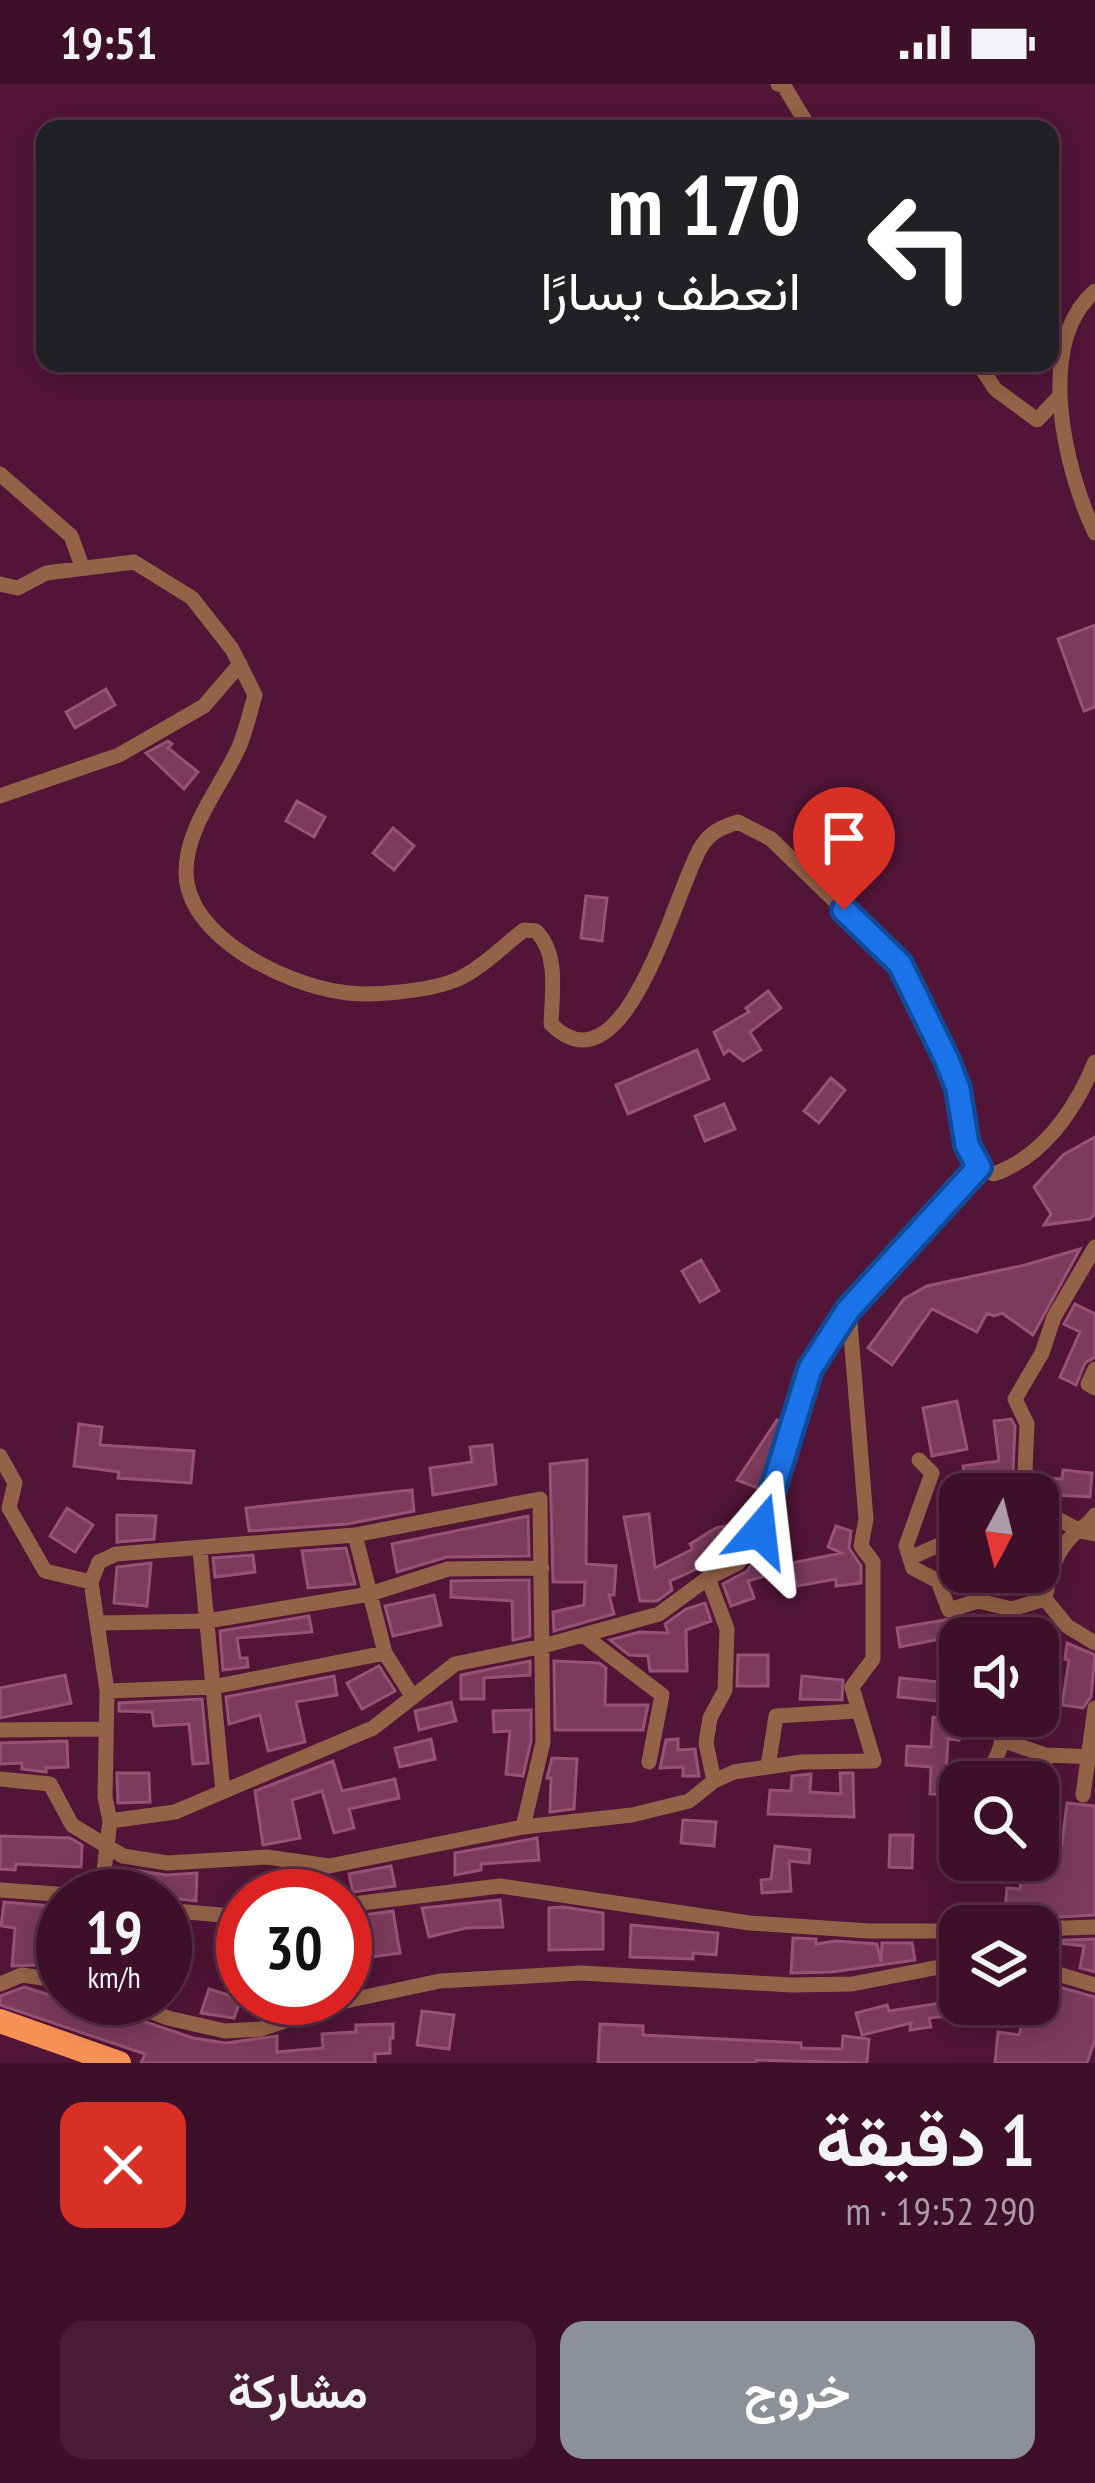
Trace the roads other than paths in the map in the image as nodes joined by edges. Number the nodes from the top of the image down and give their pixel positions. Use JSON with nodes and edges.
{"nodes":[{"id":1,"x":778,"y":84,"type":"edge"},
{"id":2,"x":805,"y":120,"type":"edge"},
{"id":3,"x":1095,"y":291,"type":"edge"},
{"id":4,"x":984,"y":372,"type":"edge"},
{"id":5,"x":1058,"y":398,"type":"junction"},
{"id":6,"x":0,"y":475,"type":"edge"},
{"id":7,"x":1095,"y":533,"type":"edge"},
{"id":8,"x":82,"y":566,"type":"junction"},
{"id":9,"x":0,"y":584,"type":"edge"},
{"id":10,"x":240,"y":664,"type":"junction"},
{"id":11,"x":0,"y":796,"type":"edge"},
{"id":12,"x":1093,"y":1073,"type":"edge"},
{"id":13,"x":979,"y":1167,"type":"junction"},
{"id":14,"x":1095,"y":1247,"type":"edge"},
{"id":15,"x":848,"y":1310,"type":"junction"},
{"id":16,"x":1095,"y":1369,"type":"edge"},
{"id":17,"x":1095,"y":1388,"type":"edge"},
{"id":18,"x":0,"y":1456,"type":"edge"},
{"id":19,"x":919,"y":1460,"type":"dead end"},
{"id":20,"x":1025,"y":1473,"type":"edge"},
{"id":21,"x":1095,"y":1515,"type":"edge"},
{"id":22,"x":1059,"y":1518,"type":"edge"},
{"id":23,"x":1087,"y":1532,"type":"edge"},
{"id":24,"x":355,"y":1535,"type":"junction"},
{"id":25,"x":939,"y":1545,"type":"edge"},
{"id":26,"x":1059,"y":1549,"type":"edge"},
{"id":27,"x":200,"y":1550,"type":"junction"},
{"id":28,"x":910,"y":1558,"type":"junction"},
{"id":29,"x":542,"y":1568,"type":"junction"},
{"id":30,"x":709,"y":1578,"type":"junction"},
{"id":31,"x":91,"y":1582,"type":"junction"},
{"id":32,"x":1045,"y":1593,"type":"edge"},
{"id":33,"x":370,"y":1594,"type":"junction"},
{"id":34,"x":1045,"y":1599,"type":"junction"},
{"id":35,"x":1012,"y":1609,"type":"junction"},
{"id":36,"x":1009,"y":1617,"type":"edge"},
{"id":37,"x":207,"y":1621,"type":"junction"},
{"id":38,"x":99,"y":1623,"type":"junction"},
{"id":39,"x":583,"y":1636,"type":"junction"},
{"id":40,"x":1095,"y":1643,"type":"edge"},
{"id":41,"x":542,"y":1646,"type":"junction"},
{"id":42,"x":385,"y":1653,"type":"junction"},
{"id":43,"x":213,"y":1687,"type":"junction"},
{"id":44,"x":106,"y":1690,"type":"junction"},
{"id":45,"x":412,"y":1696,"type":"junction"},
{"id":46,"x":1095,"y":1708,"type":"edge"},
{"id":47,"x":857,"y":1711,"type":"junction"},
{"id":48,"x":105,"y":1729,"type":"junction"},
{"id":49,"x":0,"y":1730,"type":"edge"},
{"id":50,"x":1004,"y":1737,"type":"edge"},
{"id":51,"x":1004,"y":1741,"type":"junction"},
{"id":52,"x":1046,"y":1754,"type":"junction"},
{"id":53,"x":1091,"y":1757,"type":"edge"},
{"id":54,"x":996,"y":1761,"type":"edge"},
{"id":55,"x":1045,"y":1761,"type":"edge"},
{"id":56,"x":649,"y":1762,"type":"dead end"},
{"id":57,"x":769,"y":1767,"type":"junction"},
{"id":58,"x":0,"y":1780,"type":"edge"},
{"id":59,"x":713,"y":1781,"type":"junction"},
{"id":60,"x":223,"y":1792,"type":"junction"},
{"id":61,"x":1083,"y":1795,"type":"dead end"},
{"id":62,"x":110,"y":1820,"type":"junction"},
{"id":63,"x":524,"y":1827,"type":"junction"},
{"id":64,"x":107,"y":1844,"type":"junction"},
{"id":65,"x":104,"y":1869,"type":"edge"},
{"id":66,"x":0,"y":1890,"type":"edge"},
{"id":67,"x":36,"y":1893,"type":"edge"},
{"id":68,"x":372,"y":1902,"type":"edge"},
{"id":69,"x":1095,"y":1927,"type":"edge"},
{"id":70,"x":1059,"y":1928,"type":"edge"},
{"id":71,"x":939,"y":1931,"type":"edge"},
{"id":72,"x":939,"y":1967,"type":"edge"},
{"id":73,"x":1059,"y":1974,"type":"edge"},
{"id":74,"x":36,"y":1977,"type":"edge"},
{"id":75,"x":0,"y":1984,"type":"edge"},
{"id":76,"x":1095,"y":1985,"type":"edge"},
{"id":77,"x":0,"y":2020,"type":"edge"},
{"id":78,"x":192,"y":2023,"type":"edge"},
{"id":79,"x":119,"y":2063,"type":"edge"}],
"edges":[{"from":1,"to":2,"type":"street"},
{"from":3,"to":5,"type":"street"},
{"from":4,"to":5,"type":"street"},
{"from":5,"to":7,"type":"street"},
{"from":6,"to":8,"type":"street"},
{"from":8,"to":9,"type":"street"},
{"from":8,"to":10,"type":"street"},
{"from":10,"to":11,"type":"street"},
{"from":10,"to":13,"type":"street"},
{"from":12,"to":13,"type":"street"},
{"from":13,"to":15,"type":"street"},
{"from":14,"to":20,"type":"street"},
{"from":15,"to":30,"type":"street"},
{"from":15,"to":47,"type":"street"},
{"from":16,"to":17,"type":"street"},
{"from":18,"to":31,"type":"street"},
{"from":19,"to":28,"type":"street"},
{"from":21,"to":23,"type":"street"},
{"from":22,"to":23,"type":"street"},
{"from":23,"to":26,"type":"street"},
{"from":24,"to":27,"type":"street"},
{"from":24,"to":29,"type":"street"},
{"from":24,"to":33,"type":"street"},
{"from":25,"to":28,"type":"street"},
{"from":27,"to":31,"type":"street"},
{"from":27,"to":37,"type":"street"},
{"from":28,"to":35,"type":"street"},
{"from":29,"to":33,"type":"street"},
{"from":29,"to":41,"type":"street"},
{"from":30,"to":39,"type":"street"},
{"from":30,"to":59,"type":"street"},
{"from":31,"to":38,"type":"street"},
{"from":32,"to":34,"type":"street"},
{"from":33,"to":37,"type":"street"},
{"from":33,"to":42,"type":"street"},
{"from":34,"to":35,"type":"street"},
{"from":34,"to":40,"type":"street"},
{"from":35,"to":36,"type":"street"},
{"from":37,"to":38,"type":"street"},
{"from":37,"to":43,"type":"street"},
{"from":38,"to":44,"type":"street"},
{"from":39,"to":41,"type":"street"},
{"from":39,"to":56,"type":"street"},
{"from":41,"to":45,"type":"street"},
{"from":41,"to":63,"type":"street"},
{"from":42,"to":43,"type":"street"},
{"from":42,"to":45,"type":"street"},
{"from":43,"to":44,"type":"street"},
{"from":43,"to":60,"type":"street"},
{"from":44,"to":48,"type":"street"},
{"from":45,"to":60,"type":"street"},
{"from":46,"to":53,"type":"street"},
{"from":47,"to":57,"type":"street"},
{"from":47,"to":57,"type":"street"},
{"from":48,"to":49,"type":"street"},
{"from":48,"to":62,"type":"street"},
{"from":50,"to":51,"type":"street"},
{"from":51,"to":52,"type":"street"},
{"from":51,"to":54,"type":"street"},
{"from":52,"to":53,"type":"street"},
{"from":52,"to":55,"type":"street"},
{"from":53,"to":61,"type":"street"},
{"from":57,"to":59,"type":"street"},
{"from":58,"to":64,"type":"street"},
{"from":59,"to":63,"type":"street"},
{"from":60,"to":62,"type":"street"},
{"from":62,"to":64,"type":"street"},
{"from":63,"to":64,"type":"street"},
{"from":64,"to":65,"type":"street"},
{"from":66,"to":67,"type":"street"},
{"from":68,"to":71,"type":"street"},
{"from":69,"to":70,"type":"street"},
{"from":72,"to":78,"type":"street"},
{"from":73,"to":76,"type":"street"},
{"from":74,"to":75,"type":"street"},
{"from":77,"to":79,"type":"main road"}]}
